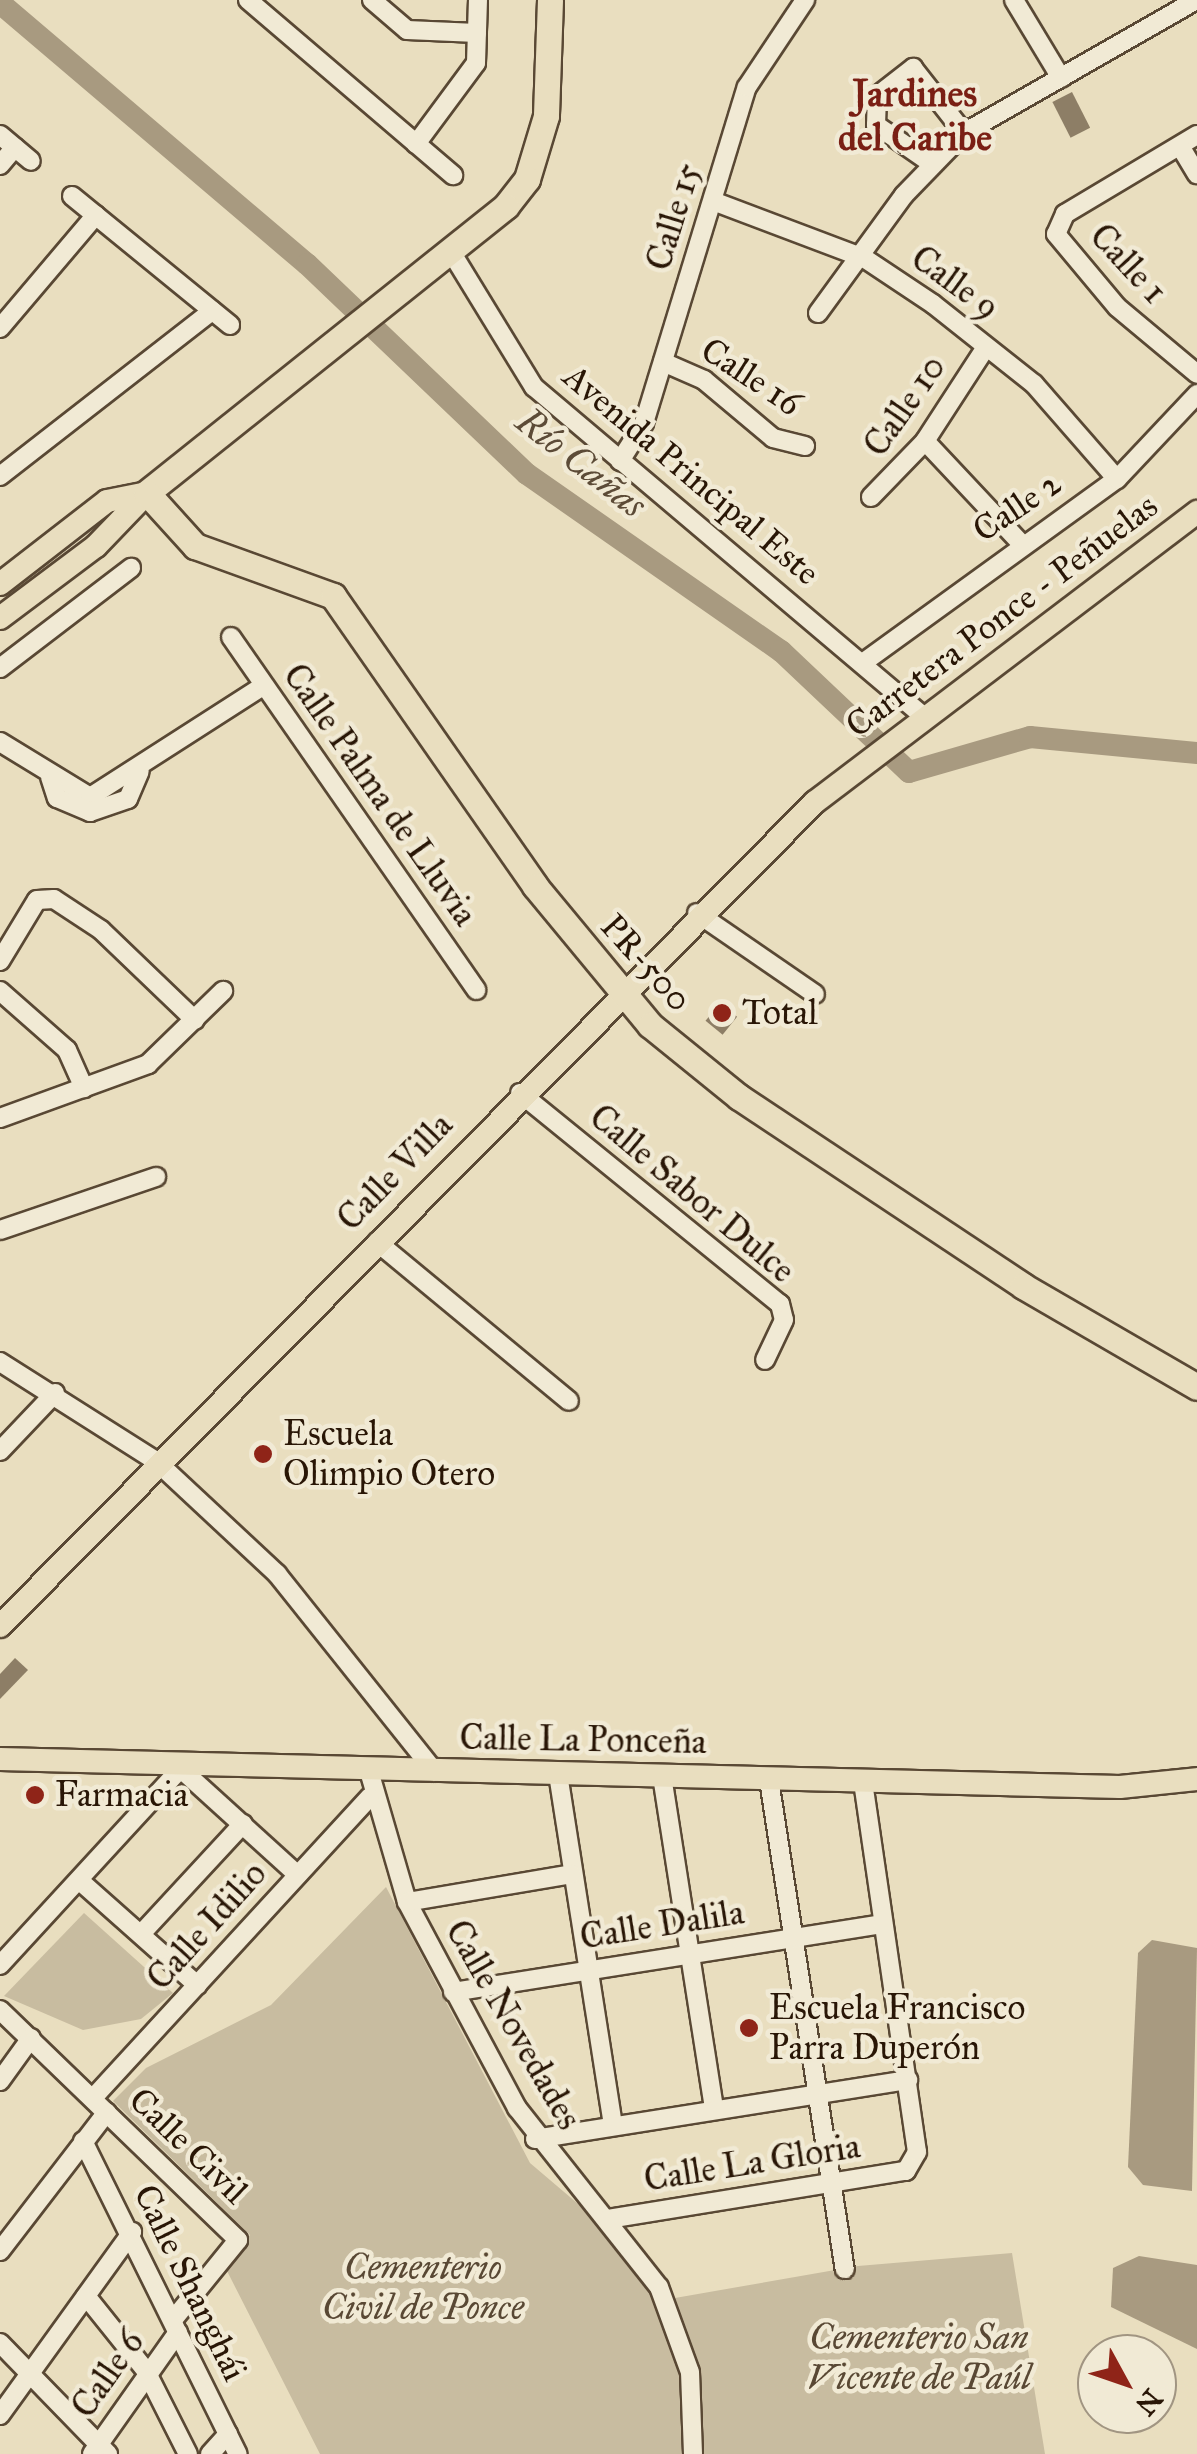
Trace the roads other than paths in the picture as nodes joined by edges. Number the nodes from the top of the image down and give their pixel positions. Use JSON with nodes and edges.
{"nodes":[{"id":1,"x":248,"y":0,"type":"edge"},
{"id":2,"x":372,"y":0,"type":"edge"},
{"id":3,"x":478,"y":0,"type":"edge"},
{"id":4,"x":550,"y":0,"type":"edge"},
{"id":5,"x":805,"y":0,"type":"edge"},
{"id":6,"x":1014,"y":0,"type":"edge"},
{"id":7,"x":1196,"y":0,"type":"edge"},
{"id":8,"x":477,"y":33,"type":"junction"},
{"id":9,"x":1061,"y":78,"type":"junction"},
{"id":10,"x":964,"y":134,"type":"junction"},
{"id":11,"x":0,"y":135,"type":"edge"},
{"id":12,"x":1197,"y":135,"type":"edge"},
{"id":13,"x":416,"y":144,"type":"junction"},
{"id":14,"x":1180,"y":146,"type":"junction"},
{"id":15,"x":15,"y":147,"type":"junction"},
{"id":16,"x":31,"y":161,"type":"dead end"},
{"id":17,"x":931,"y":164,"type":"junction"},
{"id":18,"x":0,"y":165,"type":"edge"},
{"id":19,"x":452,"y":174,"type":"dead end"},
{"id":20,"x":1197,"y":174,"type":"edge"},
{"id":21,"x":72,"y":196,"type":"dead end"},
{"id":22,"x":713,"y":201,"type":"junction"},
{"id":23,"x":96,"y":216,"type":"junction"},
{"id":24,"x":453,"y":255,"type":"junction"},
{"id":25,"x":864,"y":258,"type":"junction"},
{"id":26,"x":212,"y":311,"type":"junction"},
{"id":27,"x":818,"y":313,"type":"dead end"},
{"id":28,"x":230,"y":324,"type":"dead end"},
{"id":29,"x":0,"y":328,"type":"edge"},
{"id":30,"x":986,"y":346,"type":"junction"},
{"id":31,"x":663,"y":362,"type":"junction"},
{"id":32,"x":1197,"y":374,"type":"edge"},
{"id":33,"x":1197,"y":394,"type":"edge"},
{"id":34,"x":925,"y":441,"type":"junction"},
{"id":35,"x":805,"y":446,"type":"dead end"},
{"id":36,"x":620,"y":462,"type":"junction"},
{"id":37,"x":0,"y":476,"type":"edge"},
{"id":38,"x":1117,"y":479,"type":"junction"},
{"id":39,"x":147,"y":494,"type":"junction"},
{"id":40,"x":871,"y":498,"type":"dead end"},
{"id":41,"x":1197,"y":512,"type":"edge"},
{"id":42,"x":1020,"y":542,"type":"junction"},
{"id":43,"x":49,"y":547,"type":"junction"},
{"id":44,"x":131,"y":568,"type":"dead end"},
{"id":45,"x":0,"y":584,"type":"edge"},
{"id":46,"x":0,"y":598,"type":"edge"},
{"id":47,"x":0,"y":618,"type":"edge"},
{"id":48,"x":230,"y":637,"type":"dead end"},
{"id":49,"x":864,"y":662,"type":"junction"},
{"id":50,"x":0,"y":668,"type":"edge"},
{"id":51,"x":263,"y":686,"type":"junction"},
{"id":52,"x":916,"y":721,"type":"junction"},
{"id":53,"x":0,"y":742,"type":"edge"},
{"id":54,"x":849,"y":775,"type":"joint"},
{"id":55,"x":696,"y":914,"type":"junction"},
{"id":56,"x":0,"y":962,"type":"edge"},
{"id":57,"x":476,"y":990,"type":"dead end"},
{"id":58,"x":0,"y":991,"type":"edge"},
{"id":59,"x":224,"y":991,"type":"dead end"},
{"id":60,"x":618,"y":991,"type":"junction"},
{"id":61,"x":815,"y":994,"type":"dead end"},
{"id":62,"x":195,"y":1020,"type":"junction"},
{"id":63,"x":84,"y":1088,"type":"junction"},
{"id":64,"x":520,"y":1093,"type":"junction"},
{"id":65,"x":0,"y":1118,"type":"edge"},
{"id":66,"x":156,"y":1176,"type":"dead end"},
{"id":67,"x":0,"y":1230,"type":"edge"},
{"id":68,"x":377,"y":1242,"type":"junction"},
{"id":69,"x":765,"y":1360,"type":"dead end"},
{"id":70,"x":0,"y":1362,"type":"edge"},
{"id":71,"x":1197,"y":1387,"type":"edge"},
{"id":72,"x":55,"y":1393,"type":"junction"},
{"id":73,"x":569,"y":1401,"type":"dead end"},
{"id":74,"x":0,"y":1451,"type":"edge"},
{"id":75,"x":156,"y":1461,"type":"junction"},
{"id":76,"x":0,"y":1626,"type":"edge"},
{"id":77,"x":0,"y":1759,"type":"edge"},
{"id":78,"x":183,"y":1768,"type":"junction"},
{"id":79,"x":369,"y":1771,"type":"junction"},
{"id":80,"x":435,"y":1772,"type":"junction"},
{"id":81,"x":558,"y":1774,"type":"junction"},
{"id":82,"x":662,"y":1776,"type":"junction"},
{"id":83,"x":769,"y":1780,"type":"junction"},
{"id":84,"x":1197,"y":1780,"type":"edge"},
{"id":85,"x":863,"y":1782,"type":"junction"},
{"id":86,"x":370,"y":1798,"type":"junction"},
{"id":87,"x":243,"y":1824,"type":"junction"},
{"id":88,"x":572,"y":1874,"type":"junction"},
{"id":89,"x":298,"y":1875,"type":"junction"},
{"id":90,"x":80,"y":1881,"type":"junction"},
{"id":91,"x":406,"y":1902,"type":"junction"},
{"id":92,"x":882,"y":1924,"type":"junction"},
{"id":93,"x":142,"y":1934,"type":"junction"},
{"id":94,"x":791,"y":1938,"type":"junction"},
{"id":95,"x":691,"y":1954,"type":"junction"},
{"id":96,"x":0,"y":1965,"type":"edge"},
{"id":97,"x":588,"y":1969,"type":"junction"},
{"id":98,"x":197,"y":1985,"type":"junction"},
{"id":99,"x":452,"y":1992,"type":"junction"},
{"id":100,"x":0,"y":2010,"type":"edge"},
{"id":101,"x":31,"y":2038,"type":"junction"},
{"id":102,"x":908,"y":2080,"type":"junction"},
{"id":103,"x":0,"y":2081,"type":"edge"},
{"id":104,"x":816,"y":2093,"type":"junction"},
{"id":105,"x":100,"y":2105,"type":"junction"},
{"id":106,"x":714,"y":2108,"type":"junction"},
{"id":107,"x":613,"y":2124,"type":"junction"},
{"id":108,"x":535,"y":2139,"type":"junction"},
{"id":109,"x":84,"y":2141,"type":"junction"},
{"id":110,"x":832,"y":2183,"type":"junction"},
{"id":111,"x":608,"y":2220,"type":"junction"},
{"id":112,"x":132,"y":2232,"type":"junction"},
{"id":113,"x":238,"y":2240,"type":"joint"},
{"id":114,"x":0,"y":2251,"type":"edge"},
{"id":115,"x":845,"y":2269,"type":"dead end"},
{"id":116,"x":86,"y":2296,"type":"junction"},
{"id":117,"x":175,"y":2326,"type":"junction"},
{"id":118,"x":0,"y":2344,"type":"edge"},
{"id":119,"x":146,"y":2371,"type":"junction"},
{"id":120,"x":30,"y":2376,"type":"junction"},
{"id":121,"x":0,"y":2416,"type":"edge"},
{"id":122,"x":228,"y":2434,"type":"junction"},
{"id":123,"x":99,"y":2451,"type":"edge"},
{"id":124,"x":188,"y":2454,"type":"edge"},
{"id":125,"x":210,"y":2454,"type":"edge"},
{"id":126,"x":238,"y":2454,"type":"edge"},
{"id":127,"x":693,"y":2454,"type":"edge"}],
"edges":[{"from":1,"to":13,"type":"street"},
{"from":2,"to":8,"type":"street"},
{"from":3,"to":8,"type":"street"},
{"from":4,"to":24,"type":"highway"},
{"from":5,"to":22,"type":"street","name":"Calle 15"},
{"from":6,"to":9,"type":"street"},
{"from":7,"to":9,"type":"street"},
{"from":8,"to":13,"type":"street"},
{"from":9,"to":10,"type":"street"},
{"from":10,"to":17,"type":"street"},
{"from":10,"to":17,"type":"street"},
{"from":11,"to":15,"type":"street"},
{"from":12,"to":14,"type":"street","name":"Calle 1"},
{"from":13,"to":19,"type":"street"},
{"from":14,"to":20,"type":"street"},
{"from":14,"to":32,"type":"street","name":"Calle 1"},
{"from":15,"to":16,"type":"street"},
{"from":15,"to":18,"type":"street"},
{"from":17,"to":25,"type":"street"},
{"from":21,"to":23,"type":"street"},
{"from":22,"to":25,"type":"street","name":"Calle 9"},
{"from":22,"to":31,"type":"street","name":"Calle 15"},
{"from":23,"to":26,"type":"street"},
{"from":23,"to":29,"type":"street"},
{"from":24,"to":36,"type":"street","name":"Avenida Principal Este"},
{"from":24,"to":39,"type":"highway"},
{"from":25,"to":27,"type":"street"},
{"from":25,"to":30,"type":"street","name":"Calle 9"},
{"from":26,"to":28,"type":"street"},
{"from":26,"to":37,"type":"street"},
{"from":30,"to":34,"type":"street","name":"Calle 10"},
{"from":30,"to":38,"type":"street","name":"Calle 9"},
{"from":31,"to":35,"type":"street","name":"Calle 16"},
{"from":31,"to":36,"type":"street","name":"Calle 15"},
{"from":33,"to":38,"type":"street","name":"Calle 2"},
{"from":34,"to":40,"type":"street","name":"Calle 10"},
{"from":34,"to":42,"type":"street"},
{"from":36,"to":49,"type":"street","name":"Avenida Principal Este"},
{"from":38,"to":42,"type":"street","name":"Calle 2"},
{"from":39,"to":43,"type":"main road"},
{"from":39,"to":47,"type":"main road"},
{"from":39,"to":60,"type":"highway","name":"PR-500","number":"PR-500"},
{"from":41,"to":52,"type":"main road","name":"Carretera Ponce - Peñuelas"},
{"from":42,"to":49,"type":"street","name":"Calle 2"},
{"from":43,"to":45,"type":"main road"},
{"from":43,"to":46,"type":"main road"},
{"from":44,"to":50,"type":"street"},
{"from":48,"to":51,"type":"street","name":"Calle Palma de Lluvia"},
{"from":49,"to":52,"type":"street","name":"Avenida Principal Este"},
{"from":51,"to":53,"type":"street"},
{"from":51,"to":57,"type":"street","name":"Calle Palma de Lluvia"},
{"from":52,"to":54,"type":"main road","name":"Carretera Ponce - Peñuelas"},
{"from":54,"to":55,"type":"main road","name":"Calle Villa"},
{"from":55,"to":60,"type":"main road","name":"Calle Villa"},
{"from":55,"to":61,"type":"street"},
{"from":56,"to":62,"type":"street"},
{"from":58,"to":63,"type":"street"},
{"from":59,"to":62,"type":"street"},
{"from":60,"to":64,"type":"main road","name":"Calle Villa"},
{"from":60,"to":71,"type":"highway","name":"PR-500","number":"PR-500"},
{"from":62,"to":63,"type":"street"},
{"from":63,"to":65,"type":"street"},
{"from":64,"to":68,"type":"main road","name":"Calle Villa"},
{"from":64,"to":69,"type":"street","name":"Calle Sabor Dulce"},
{"from":66,"to":67,"type":"street"},
{"from":68,"to":73,"type":"street"},
{"from":68,"to":75,"type":"main road","name":"Calle Villa"},
{"from":70,"to":72,"type":"street"},
{"from":72,"to":74,"type":"street"},
{"from":72,"to":75,"type":"street"},
{"from":75,"to":76,"type":"main road","name":"Calle Villa"},
{"from":75,"to":80,"type":"street"},
{"from":77,"to":78,"type":"main road","name":"Calle La Ponceña"},
{"from":78,"to":79,"type":"main road","name":"Calle La Ponceña"},
{"from":78,"to":87,"type":"street"},
{"from":78,"to":90,"type":"street"},
{"from":79,"to":80,"type":"main road","name":"Calle La Ponceña"},
{"from":79,"to":86,"type":"street","name":"Calle Novedades"},
{"from":80,"to":81,"type":"main road","name":"Calle La Ponceña"},
{"from":81,"to":82,"type":"main road","name":"Calle La Ponceña"},
{"from":81,"to":88,"type":"street"},
{"from":82,"to":83,"type":"main road","name":"Calle La Ponceña"},
{"from":82,"to":95,"type":"street"},
{"from":83,"to":85,"type":"main road","name":"Calle La Ponceña"},
{"from":83,"to":94,"type":"street"},
{"from":84,"to":85,"type":"main road","name":"Calle La Ponceña"},
{"from":85,"to":92,"type":"street"},
{"from":86,"to":89,"type":"street","name":"Calle Idilio"},
{"from":86,"to":91,"type":"street","name":"Calle Novedades"},
{"from":87,"to":89,"type":"street"},
{"from":87,"to":93,"type":"street"},
{"from":88,"to":91,"type":"street"},
{"from":88,"to":97,"type":"street"},
{"from":89,"to":98,"type":"street","name":"Calle Idilio"},
{"from":90,"to":93,"type":"street"},
{"from":90,"to":96,"type":"street"},
{"from":91,"to":99,"type":"street","name":"Calle Novedades"},
{"from":92,"to":94,"type":"street","name":"Calle Dalila"},
{"from":92,"to":102,"type":"street"},
{"from":93,"to":98,"type":"street"},
{"from":94,"to":95,"type":"street","name":"Calle Dalila"},
{"from":94,"to":104,"type":"street"},
{"from":95,"to":97,"type":"street","name":"Calle Dalila"},
{"from":95,"to":106,"type":"street"},
{"from":97,"to":99,"type":"street","name":"Calle Dalila"},
{"from":97,"to":107,"type":"street"},
{"from":98,"to":105,"type":"street","name":"Calle Idilio"},
{"from":99,"to":108,"type":"street","name":"Calle Novedades"},
{"from":100,"to":101,"type":"street","name":"Calle Civil"},
{"from":101,"to":103,"type":"street"},
{"from":101,"to":105,"type":"street","name":"Calle Civil"},
{"from":102,"to":104,"type":"street"},
{"from":102,"to":110,"type":"street","name":"Calle La Gloria"},
{"from":104,"to":106,"type":"street"},
{"from":104,"to":110,"type":"street"},
{"from":105,"to":109,"type":"street","name":"Calle Idilio"},
{"from":105,"to":113,"type":"street","name":"Calle Civil"},
{"from":106,"to":107,"type":"street"},
{"from":107,"to":108,"type":"street"},
{"from":108,"to":111,"type":"street","name":"Calle Novedades"},
{"from":109,"to":112,"type":"street","name":"Calle Shanghái"},
{"from":109,"to":114,"type":"street","name":"Calle Idilio"},
{"from":110,"to":111,"type":"street","name":"Calle La Gloria"},
{"from":110,"to":115,"type":"street"},
{"from":111,"to":127,"type":"street","name":"Calle Novedades"},
{"from":112,"to":116,"type":"street"},
{"from":112,"to":117,"type":"street","name":"Calle Shanghái"},
{"from":113,"to":117,"type":"street","name":"Calle 6"},
{"from":116,"to":119,"type":"street"},
{"from":116,"to":120,"type":"street"},
{"from":117,"to":119,"type":"street","name":"Calle 6"},
{"from":117,"to":122,"type":"street","name":"Calle Shanghái"},
{"from":118,"to":120,"type":"street"},
{"from":119,"to":123,"type":"street","name":"Calle 6"},
{"from":119,"to":124,"type":"street"},
{"from":120,"to":121,"type":"street"},
{"from":120,"to":123,"type":"street"},
{"from":122,"to":125,"type":"street"},
{"from":122,"to":126,"type":"street","name":"Calle Shanghái"}]}
